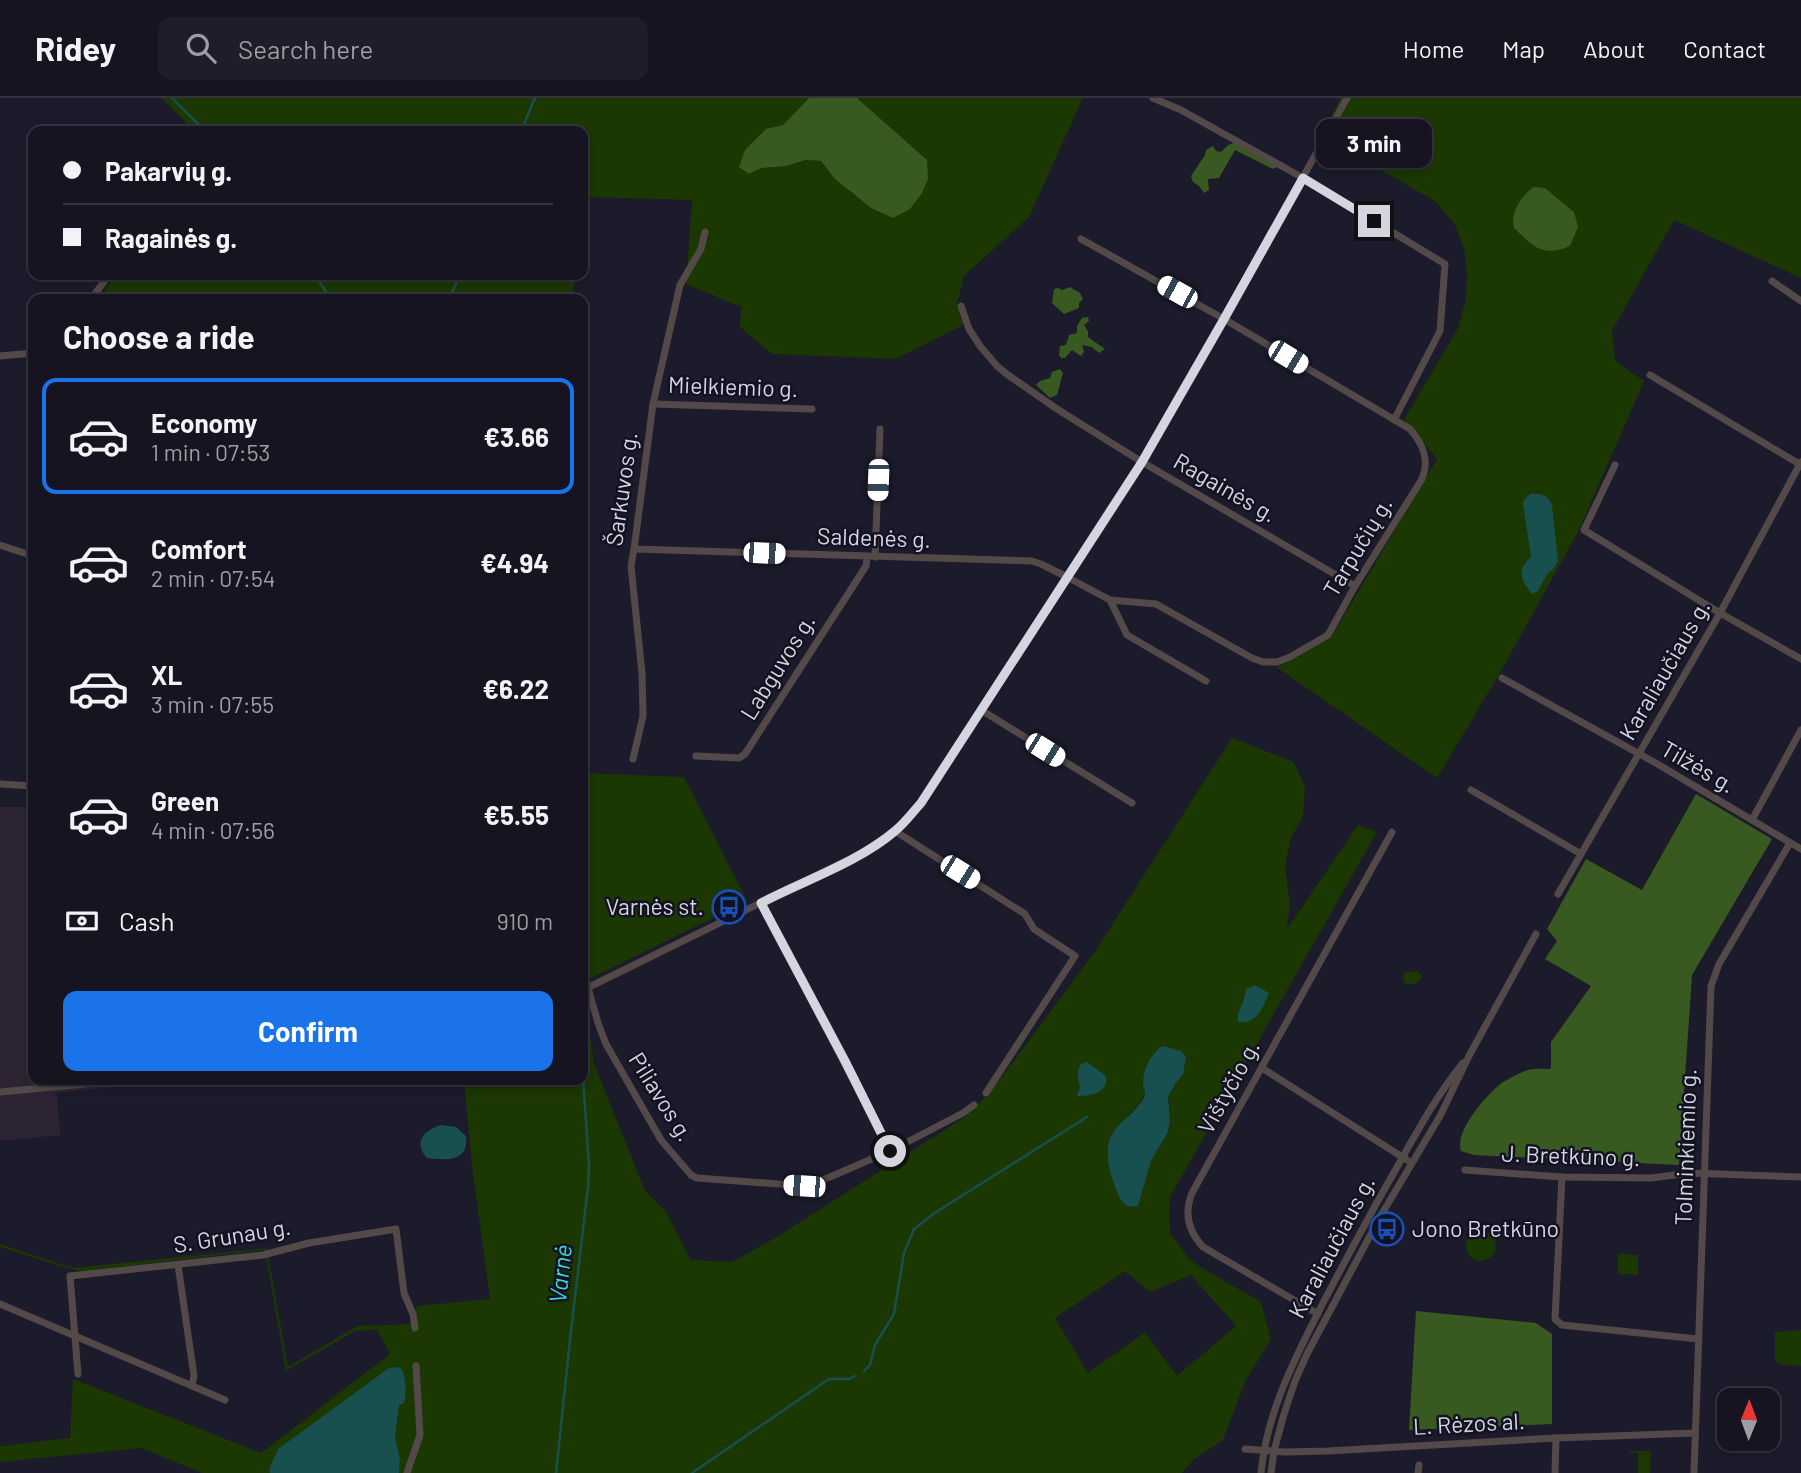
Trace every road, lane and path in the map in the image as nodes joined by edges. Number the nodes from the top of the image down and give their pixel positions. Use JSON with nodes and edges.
{"nodes":[{"id":1,"x":1153,"y":98,"type":"edge"},
{"id":2,"x":1347,"y":98,"type":"edge"},
{"id":3,"x":1303,"y":178,"type":"junction"},
{"id":4,"x":705,"y":232,"type":"dead end"},
{"id":5,"x":1081,"y":239,"type":"dead end"},
{"id":6,"x":1772,"y":281,"type":"dead end"},
{"id":7,"x":1801,"y":301,"type":"edge"},
{"id":8,"x":961,"y":306,"type":"dead end"},
{"id":9,"x":1224,"y":319,"type":"junction"},
{"id":10,"x":28,"y":353,"type":"edge"},
{"id":11,"x":0,"y":356,"type":"edge"},
{"id":12,"x":1650,"y":375,"type":"dead end"},
{"id":13,"x":653,"y":404,"type":"junction"},
{"id":14,"x":812,"y":409,"type":"dead end"},
{"id":15,"x":1394,"y":420,"type":"junction"},
{"id":16,"x":880,"y":429,"type":"dead end"},
{"id":17,"x":1142,"y":462,"type":"junction"},
{"id":18,"x":1801,"y":464,"type":"edge"},
{"id":19,"x":1615,"y":466,"type":"dead end"},
{"id":20,"x":0,"y":545,"type":"edge"},
{"id":21,"x":635,"y":549,"type":"junction"},
{"id":22,"x":28,"y":554,"type":"edge"},
{"id":23,"x":871,"y":557,"type":"junction"},
{"id":24,"x":1067,"y":577,"type":"junction"},
{"id":25,"x":1355,"y":586,"type":"junction"},
{"id":26,"x":1110,"y":600,"type":"junction"},
{"id":27,"x":1720,"y":613,"type":"junction"},
{"id":28,"x":1801,"y":659,"type":"edge"},
{"id":29,"x":1502,"y":678,"type":"dead end"},
{"id":30,"x":1206,"y":681,"type":"dead end"},
{"id":31,"x":981,"y":710,"type":"junction"},
{"id":32,"x":1801,"y":730,"type":"edge"},
{"id":33,"x":1638,"y":755,"type":"junction"},
{"id":34,"x":696,"y":757,"type":"dead end"},
{"id":35,"x":633,"y":759,"type":"dead end"},
{"id":36,"x":0,"y":785,"type":"edge"},
{"id":37,"x":28,"y":786,"type":"edge"},
{"id":38,"x":1471,"y":790,"type":"dead end"},
{"id":39,"x":1132,"y":803,"type":"dead end"},
{"id":40,"x":1752,"y":820,"type":"junction"},
{"id":41,"x":895,"y":831,"type":"junction"},
{"id":42,"x":1392,"y":832,"type":"dead end"},
{"id":43,"x":1790,"y":843,"type":"junction"},
{"id":44,"x":1801,"y":849,"type":"edge"},
{"id":45,"x":1581,"y":854,"type":"junction"},
{"id":46,"x":1558,"y":894,"type":"dead end"},
{"id":47,"x":761,"y":903,"type":"junction"},
{"id":48,"x":1536,"y":934,"type":"dead end"},
{"id":49,"x":588,"y":988,"type":"edge"},
{"id":50,"x":588,"y":997,"type":"edge"},
{"id":51,"x":1470,"y":1054,"type":"junction"},
{"id":52,"x":1262,"y":1068,"type":"junction"},
{"id":53,"x":68,"y":1085,"type":"edge"},
{"id":54,"x":0,"y":1092,"type":"edge"},
{"id":55,"x":986,"y":1093,"type":"dead end"},
{"id":56,"x":974,"y":1105,"type":"dead end"},
{"id":57,"x":890,"y":1151,"type":"junction"},
{"id":58,"x":1403,"y":1157,"type":"junction"},
{"id":59,"x":1411,"y":1162,"type":"junction"},
{"id":60,"x":1465,"y":1170,"type":"dead end"},
{"id":61,"x":1704,"y":1173,"type":"junction"},
{"id":62,"x":1562,"y":1177,"type":"junction"},
{"id":63,"x":1801,"y":1177,"type":"edge"},
{"id":64,"x":178,"y":1265,"type":"junction"},
{"id":65,"x":0,"y":1304,"type":"edge"},
{"id":66,"x":1318,"y":1314,"type":"junction"},
{"id":67,"x":415,"y":1328,"type":"dead end"},
{"id":68,"x":75,"y":1337,"type":"junction"},
{"id":69,"x":1699,"y":1339,"type":"junction"},
{"id":70,"x":416,"y":1366,"type":"dead end"},
{"id":71,"x":78,"y":1374,"type":"dead end"},
{"id":72,"x":192,"y":1386,"type":"junction"},
{"id":73,"x":225,"y":1399,"type":"dead end"},
{"id":74,"x":1695,"y":1433,"type":"junction"},
{"id":75,"x":1556,"y":1438,"type":"junction"},
{"id":76,"x":1245,"y":1449,"type":"dead end"},
{"id":77,"x":1264,"y":1451,"type":"junction"},
{"id":78,"x":1274,"y":1451,"type":"junction"},
{"id":79,"x":407,"y":1473,"type":"edge"},
{"id":80,"x":1261,"y":1473,"type":"edge"},
{"id":81,"x":1270,"y":1473,"type":"edge"},
{"id":82,"x":1555,"y":1473,"type":"edge"},
{"id":83,"x":1694,"y":1473,"type":"edge"}],
"edges":[{"from":1,"to":3,"type":"street"},
{"from":2,"to":3,"type":"street"},
{"from":3,"to":9,"type":"street"},
{"from":3,"to":15,"type":"street"},
{"from":4,"to":13,"type":"street","name":"Šarkuvos g."},
{"from":5,"to":9,"type":"street","name":"Tarpučių g."},
{"from":6,"to":7,"type":"street"},
{"from":8,"to":17,"type":"street","name":"Ragainės g."},
{"from":9,"to":15,"type":"street","name":"Tarpučių g."},
{"from":9,"to":17,"type":"street"},
{"from":10,"to":11,"type":"street"},
{"from":12,"to":18,"type":"street"},
{"from":13,"to":14,"type":"street","name":"Mielkiemio g."},
{"from":13,"to":21,"type":"street","name":"Šarkuvos g."},
{"from":15,"to":25,"type":"street","name":"Tarpučių g."},
{"from":16,"to":23,"type":"street","name":"Labguvos g."},
{"from":17,"to":24,"type":"street"},
{"from":17,"to":25,"type":"street","name":"Ragainės g."},
{"from":18,"to":27,"type":"street","name":"Karaliaučiaus g."},
{"from":19,"to":27,"type":"street"},
{"from":20,"to":22,"type":"street"},
{"from":21,"to":23,"type":"street","name":"Saldenės g."},
{"from":21,"to":35,"type":"street","name":"Šarkuvos g."},
{"from":23,"to":24,"type":"street","name":"Saldenės g."},
{"from":23,"to":34,"type":"street","name":"Labguvos g."},
{"from":24,"to":26,"type":"street","name":"Saldenės g."},
{"from":24,"to":31,"type":"street"},
{"from":25,"to":26,"type":"street","name":"Tarpučių g."},
{"from":26,"to":30,"type":"street"},
{"from":27,"to":28,"type":"street"},
{"from":27,"to":33,"type":"street","name":"Karaliaučiaus g."},
{"from":29,"to":33,"type":"street","name":"Tilžės g."},
{"from":31,"to":39,"type":"street"},
{"from":31,"to":41,"type":"street"},
{"from":32,"to":40,"type":"street"},
{"from":33,"to":40,"type":"street","name":"Tilžės g."},
{"from":33,"to":45,"type":"street","name":"Karaliaučiaus g."},
{"from":36,"to":37,"type":"street"},
{"from":38,"to":45,"type":"street"},
{"from":40,"to":43,"type":"street","name":"Tilžės g."},
{"from":41,"to":47,"type":"street"},
{"from":41,"to":55,"type":"street"},
{"from":42,"to":52,"type":"street","name":"Vištyčio g."},
{"from":43,"to":44,"type":"street","name":"Tilžės g."},
{"from":43,"to":61,"type":"street","name":"Tolminkiemio g."},
{"from":45,"to":46,"type":"street","name":"Karaliaučiaus g."},
{"from":47,"to":49,"type":"street"},
{"from":47,"to":57,"type":"street"},
{"from":48,"to":51,"type":"street","name":"Karaliaučiaus g."},
{"from":50,"to":57,"type":"street","name":"Piliavos g."},
{"from":51,"to":58,"type":"street","name":"Karaliaučiaus g."},
{"from":51,"to":59,"type":"street","name":"Karaliaučiaus g."},
{"from":52,"to":58,"type":"street"},
{"from":52,"to":66,"type":"street","name":"Vištyčio g."},
{"from":53,"to":54,"type":"street"},
{"from":56,"to":57,"type":"street","name":"Piliavos g."},
{"from":58,"to":59,"type":"street"},
{"from":58,"to":66,"type":"street","name":"Karaliaučiaus g."},
{"from":59,"to":78,"type":"street","name":"Karaliaučiaus g."},
{"from":60,"to":62,"type":"street","name":"J. Bretkūno g."},
{"from":61,"to":62,"type":"street","name":"J. Bretkūno g."},
{"from":61,"to":63,"type":"street","name":"J. Bretkūno g."},
{"from":61,"to":69,"type":"street","name":"Tolminkiemio g."},
{"from":62,"to":69,"type":"street"},
{"from":64,"to":67,"type":"street","name":"S. Grunau g."},
{"from":64,"to":68,"type":"street","name":"S. Grunau g."},
{"from":64,"to":72,"type":"street"},
{"from":65,"to":68,"type":"street"},
{"from":66,"to":77,"type":"street","name":"Karaliaučiaus g."},
{"from":68,"to":71,"type":"street","name":"S. Grunau g."},
{"from":68,"to":72,"type":"street"},
{"from":69,"to":74,"type":"street","name":"Tolminkiemio g."},
{"from":70,"to":79,"type":"street"},
{"from":72,"to":73,"type":"street"},
{"from":74,"to":75,"type":"street","name":"L. Rėzos al."},
{"from":74,"to":83,"type":"street","name":"Tolminkiemio g."},
{"from":75,"to":78,"type":"street","name":"L. Rėzos al."},
{"from":75,"to":82,"type":"street"},
{"from":76,"to":77,"type":"street","name":"L. Rėzos al."},
{"from":77,"to":78,"type":"street","name":"L. Rėzos al."},
{"from":77,"to":80,"type":"street","name":"Karaliaučiaus g."},
{"from":78,"to":81,"type":"street","name":"Karaliaučiaus g."}]}
